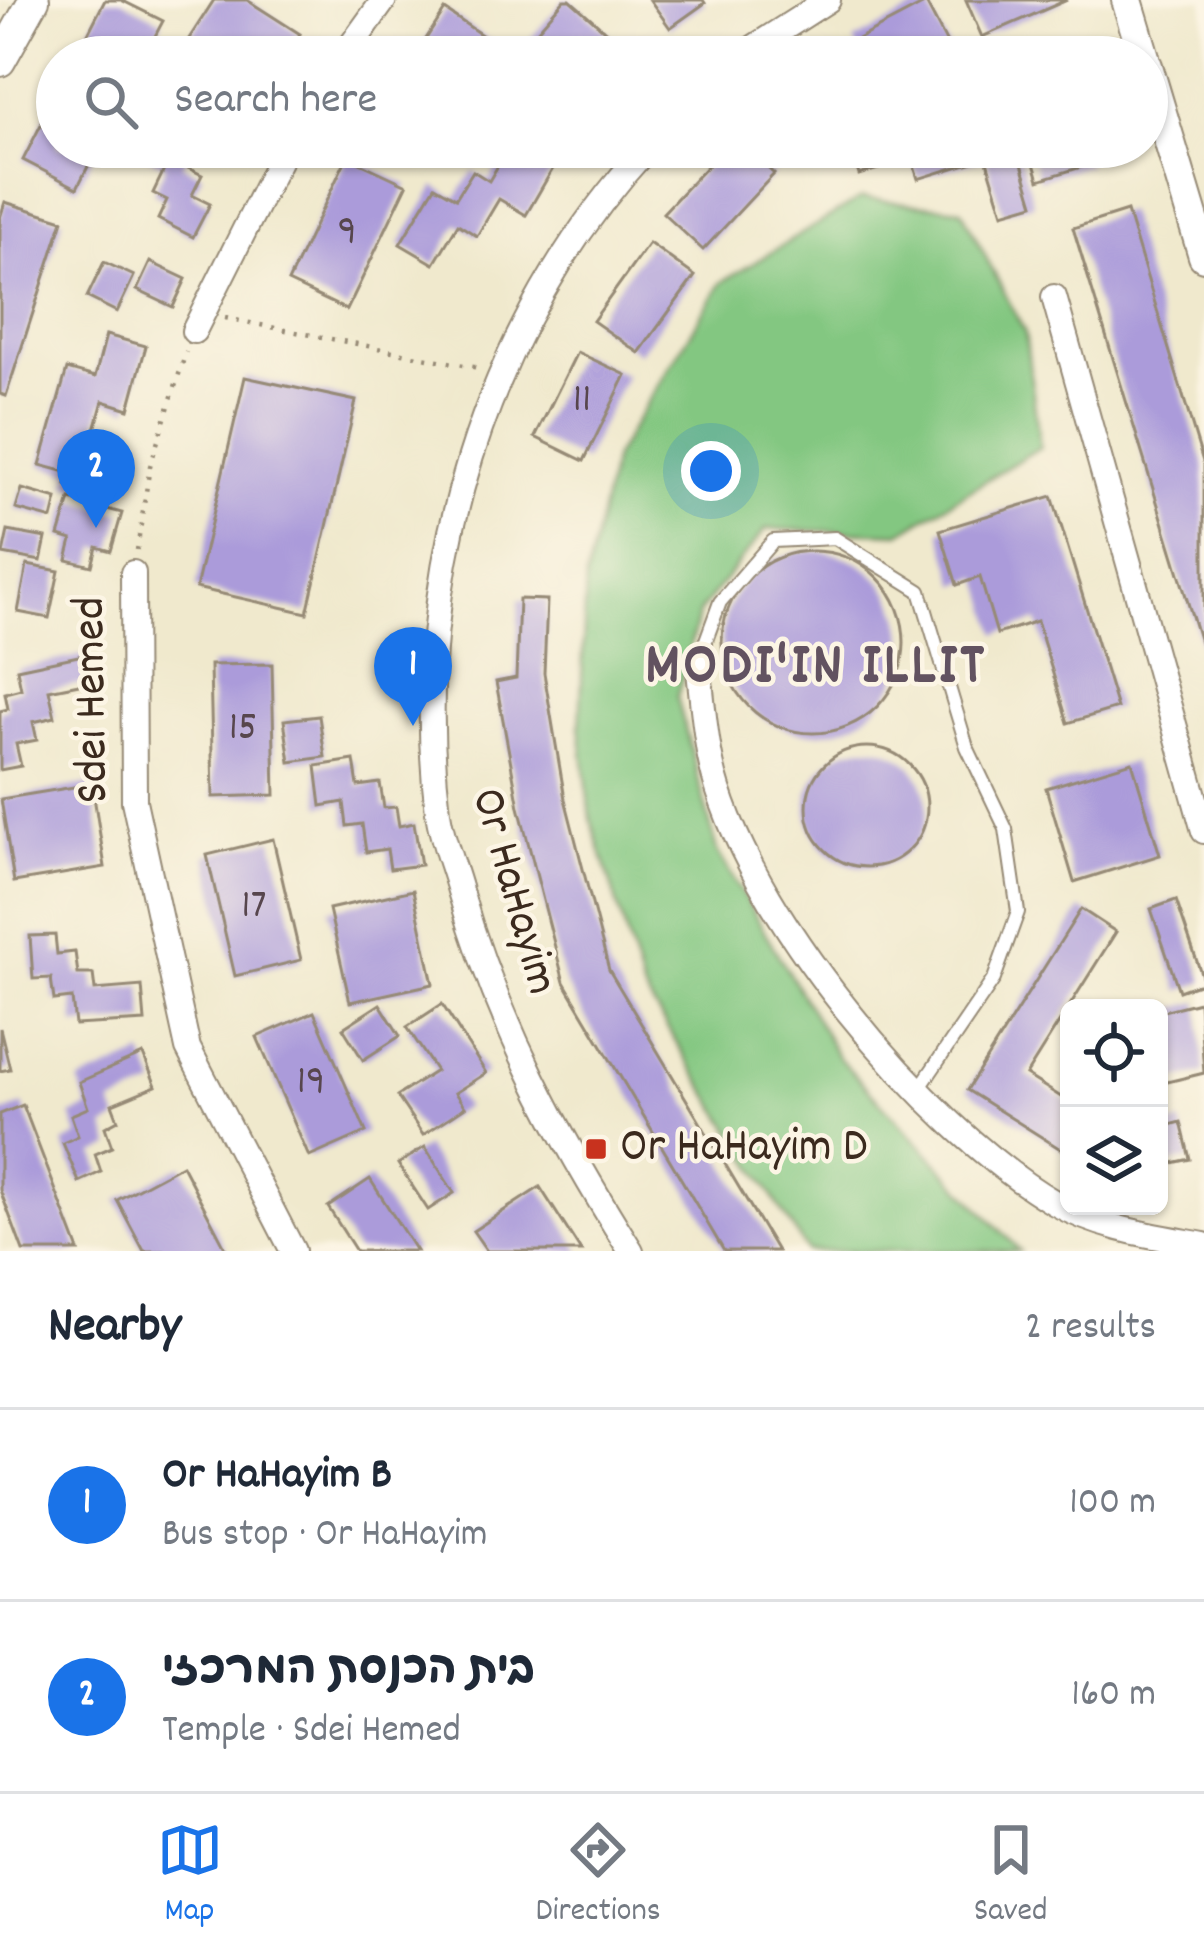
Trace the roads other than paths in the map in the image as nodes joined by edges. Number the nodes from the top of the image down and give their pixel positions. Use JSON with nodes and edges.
{"nodes":[{"id":1,"x":34,"y":0,"type":"edge"},
{"id":2,"x":384,"y":0,"type":"edge"},
{"id":3,"x":828,"y":0,"type":"edge"},
{"id":4,"x":1127,"y":0,"type":"edge"},
{"id":5,"x":358,"y":36,"type":"edge"},
{"id":6,"x":772,"y":36,"type":"edge"},
{"id":7,"x":1138,"y":36,"type":"edge"},
{"id":8,"x":0,"y":61,"type":"edge"},
{"id":9,"x":1168,"y":136,"type":"edge"},
{"id":10,"x":275,"y":168,"type":"edge"},
{"id":11,"x":630,"y":168,"type":"edge"},
{"id":12,"x":1204,"y":256,"type":"edge"},
{"id":13,"x":1054,"y":297,"type":"dead end"},
{"id":14,"x":198,"y":322,"type":"road end"},
{"id":15,"x":133,"y":573,"type":"road end"},
{"id":16,"x":698,"y":662,"type":"joint"},
{"id":17,"x":1204,"y":831,"type":"edge"},
{"id":18,"x":919,"y":1088,"type":"junction"},
{"id":19,"x":1204,"y":1245,"type":"edge"},
{"id":20,"x":293,"y":1251,"type":"edge"},
{"id":21,"x":631,"y":1251,"type":"edge"}],
"edges":[{"from":1,"to":8,"type":"street"},
{"from":2,"to":5,"type":"street"},
{"from":3,"to":6,"type":"street"},
{"from":4,"to":7,"type":"street"},
{"from":9,"to":12,"type":"street"},
{"from":10,"to":14,"type":"street"},
{"from":11,"to":21,"type":"street","name":"Or HaHayim"},
{"from":13,"to":17,"type":"street"},
{"from":15,"to":20,"type":"street","name":"Sdei Hemed"},
{"from":16,"to":18,"type":"street"},
{"from":16,"to":18,"type":"lane"},
{"from":18,"to":19,"type":"street"}]}
